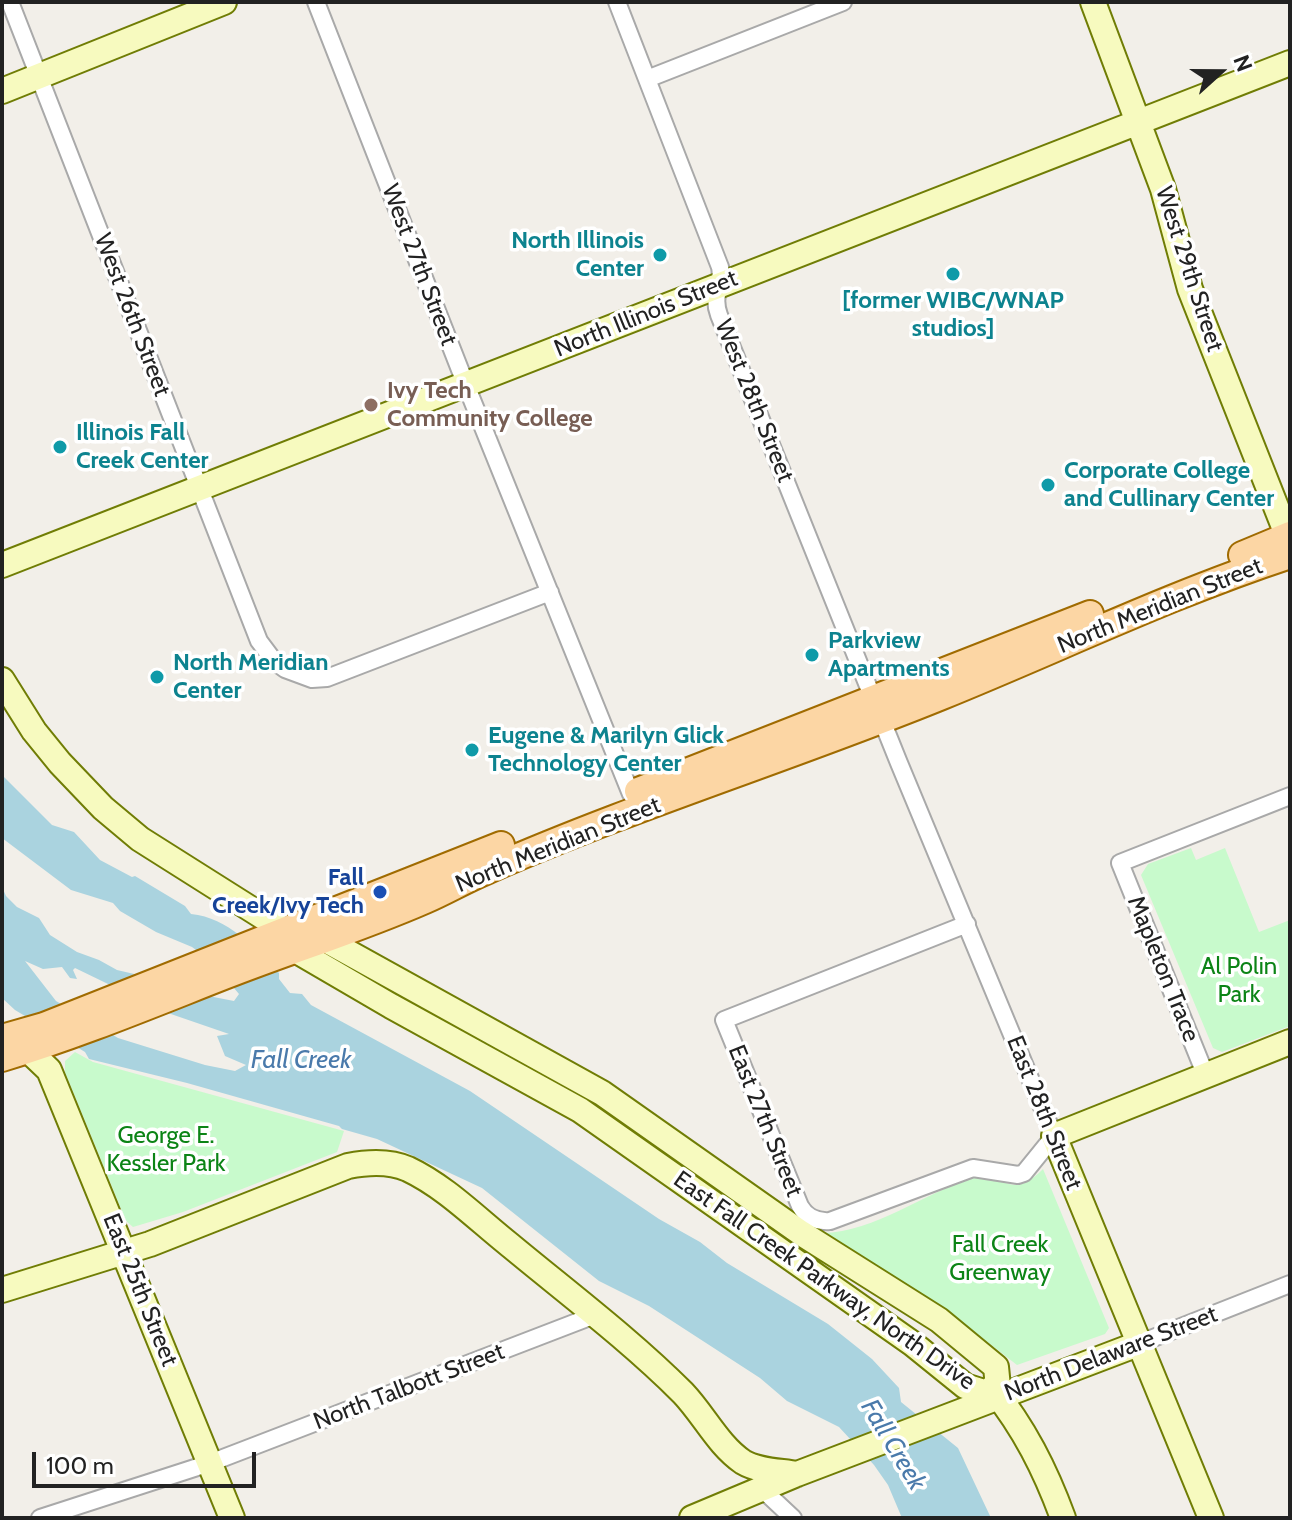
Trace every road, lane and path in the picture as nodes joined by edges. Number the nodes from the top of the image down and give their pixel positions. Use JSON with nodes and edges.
{"nodes":[{"id":1,"x":10,"y":2,"type":"edge"},
{"id":2,"x":224,"y":2,"type":"edge"},
{"id":3,"x":316,"y":2,"type":"edge"},
{"id":4,"x":617,"y":2,"type":"edge"},
{"id":5,"x":843,"y":2,"type":"edge"},
{"id":6,"x":1093,"y":2,"type":"edge"},
{"id":7,"x":1290,"y":63,"type":"edge"},
{"id":8,"x":38,"y":74,"type":"junction"},
{"id":9,"x":647,"y":79,"type":"junction"},
{"id":10,"x":2,"y":91,"type":"edge"},
{"id":11,"x":1139,"y":121,"type":"junction"},
{"id":12,"x":718,"y":286,"type":"junction"},
{"id":13,"x":466,"y":385,"type":"junction"},
{"id":14,"x":198,"y":488,"type":"junction"},
{"id":15,"x":1289,"y":542,"type":"edge"},
{"id":16,"x":2,"y":565,"type":"edge"},
{"id":17,"x":550,"y":592,"type":"junction"},
{"id":18,"x":2,"y":680,"type":"edge"},
{"id":19,"x":878,"y":709,"type":"junction"},
{"id":20,"x":631,"y":794,"type":"junction"},
{"id":21,"x":1290,"y":796,"type":"edge"},
{"id":22,"x":967,"y":924,"type":"junction"},
{"id":23,"x":324,"y":939,"type":"junction"},
{"id":24,"x":277,"y":945,"type":"junction"},
{"id":25,"x":54,"y":1032,"type":"junction"},
{"id":26,"x":3,"y":1042,"type":"edge"},
{"id":27,"x":1290,"y":1042,"type":"edge"},
{"id":28,"x":28,"y":1050,"type":"junction"},
{"id":29,"x":1206,"y":1076,"type":"junction"},
{"id":30,"x":1054,"y":1136,"type":"junction"},
{"id":31,"x":125,"y":1252,"type":"junction"},
{"id":32,"x":1290,"y":1284,"type":"edge"},
{"id":33,"x":2,"y":1290,"type":"edge"},
{"id":34,"x":595,"y":1315,"type":"junction"},
{"id":35,"x":1138,"y":1344,"type":"junction"},
{"id":36,"x":999,"y":1397,"type":"junction"},
{"id":37,"x":731,"y":1452,"type":"junction"},
{"id":38,"x":210,"y":1463,"type":"junction"},
{"id":39,"x":802,"y":1472,"type":"junction"},
{"id":40,"x":762,"y":1489,"type":"junction"},
{"id":41,"x":722,"y":1506,"type":"junction"},
{"id":42,"x":40,"y":1518,"type":"edge"},
{"id":43,"x":232,"y":1518,"type":"edge"},
{"id":44,"x":692,"y":1518,"type":"edge"},
{"id":45,"x":793,"y":1518,"type":"edge"},
{"id":46,"x":1063,"y":1518,"type":"edge"},
{"id":47,"x":1211,"y":1518,"type":"edge"}],
"edges":[{"from":1,"to":8,"type":"street","name":"West 26th Street"},
{"from":2,"to":8,"type":"main road"},
{"from":3,"to":13,"type":"street","name":"West 27th Street"},
{"from":4,"to":9,"type":"street","name":"West 28th Street"},
{"from":5,"to":9,"type":"street"},
{"from":6,"to":11,"type":"main road","name":"West 29th Street"},
{"from":7,"to":11,"type":"main road","name":"North Illinois Street"},
{"from":8,"to":10,"type":"main road"},
{"from":8,"to":14,"type":"street","name":"West 26th Street"},
{"from":9,"to":12,"type":"street","name":"West 28th Street"},
{"from":11,"to":12,"type":"main road","name":"North Illinois Street"},
{"from":11,"to":15,"type":"main road","name":"West 29th Street"},
{"from":12,"to":13,"type":"main road","name":"North Illinois Street"},
{"from":12,"to":19,"type":"street","name":"West 28th Street"},
{"from":13,"to":14,"type":"main road","name":"North Illinois Street"},
{"from":13,"to":17,"type":"street","name":"West 27th Street"},
{"from":14,"to":16,"type":"main road","name":"North Illinois Street"},
{"from":14,"to":17,"type":"street","name":"West 26th Street"},
{"from":15,"to":19,"type":"main road","name":"North Meridian Street"},
{"from":17,"to":20,"type":"street","name":"West 27th Street"},
{"from":18,"to":24,"type":"main road","name":"East Fall Creek Parkway, North Drive"},
{"from":19,"to":20,"type":"main road","name":"North Meridian Street"},
{"from":19,"to":22,"type":"street","name":"East 28th Street"},
{"from":19,"to":23,"type":"main road","name":"North Meridian Street"},
{"from":20,"to":24,"type":"main road","name":"North Meridian Street"},
{"from":21,"to":29,"type":"street","name":"Mapleton Trace"},
{"from":22,"to":30,"type":"street","name":"East 28th Street"},
{"from":22,"to":30,"type":"street","name":"East 27th Street"},
{"from":23,"to":24,"type":"main road","name":"North Meridian Street"},
{"from":23,"to":36,"type":"main road","name":"East Fall Creek Parkway, North Drive"},
{"from":24,"to":25,"type":"main road","name":"North Meridian Street"},
{"from":24,"to":36,"type":"main road","name":"East Fall Creek Parkway, North Drive"},
{"from":25,"to":26,"type":"main road","name":"North Meridian Street"},
{"from":25,"to":28,"type":"main road","name":"North Meridian Street"},
{"from":26,"to":28,"type":"main road","name":"North Meridian Street"},
{"from":27,"to":29,"type":"main road"},
{"from":28,"to":31,"type":"main road","name":"East 25th Street"},
{"from":29,"to":30,"type":"main road"},
{"from":30,"to":35,"type":"main road","name":"East 28th Street"},
{"from":31,"to":33,"type":"main road"},
{"from":31,"to":34,"type":"main road"},
{"from":31,"to":38,"type":"main road","name":"East 25th Street"},
{"from":32,"to":35,"type":"street","name":"North Delaware Street"},
{"from":34,"to":37,"type":"main road"},
{"from":34,"to":38,"type":"street","name":"North Talbott Street"},
{"from":35,"to":36,"type":"main road","name":"North Delaware Street"},
{"from":35,"to":47,"type":"main road","name":"East 28th Street"},
{"from":36,"to":39,"type":"main road","name":"North Delaware Street"},
{"from":36,"to":46,"type":"main road"},
{"from":37,"to":39,"type":"main road"},
{"from":37,"to":41,"type":"main road"},
{"from":38,"to":42,"type":"street","name":"North Talbott Street"},
{"from":38,"to":43,"type":"main road","name":"East 25th Street"},
{"from":39,"to":40,"type":"main road","name":"North Delaware Street"},
{"from":40,"to":41,"type":"main road","name":"North Delaware Street"},
{"from":40,"to":45,"type":"street"},
{"from":41,"to":44,"type":"main road","name":"North Delaware Street"}]}
